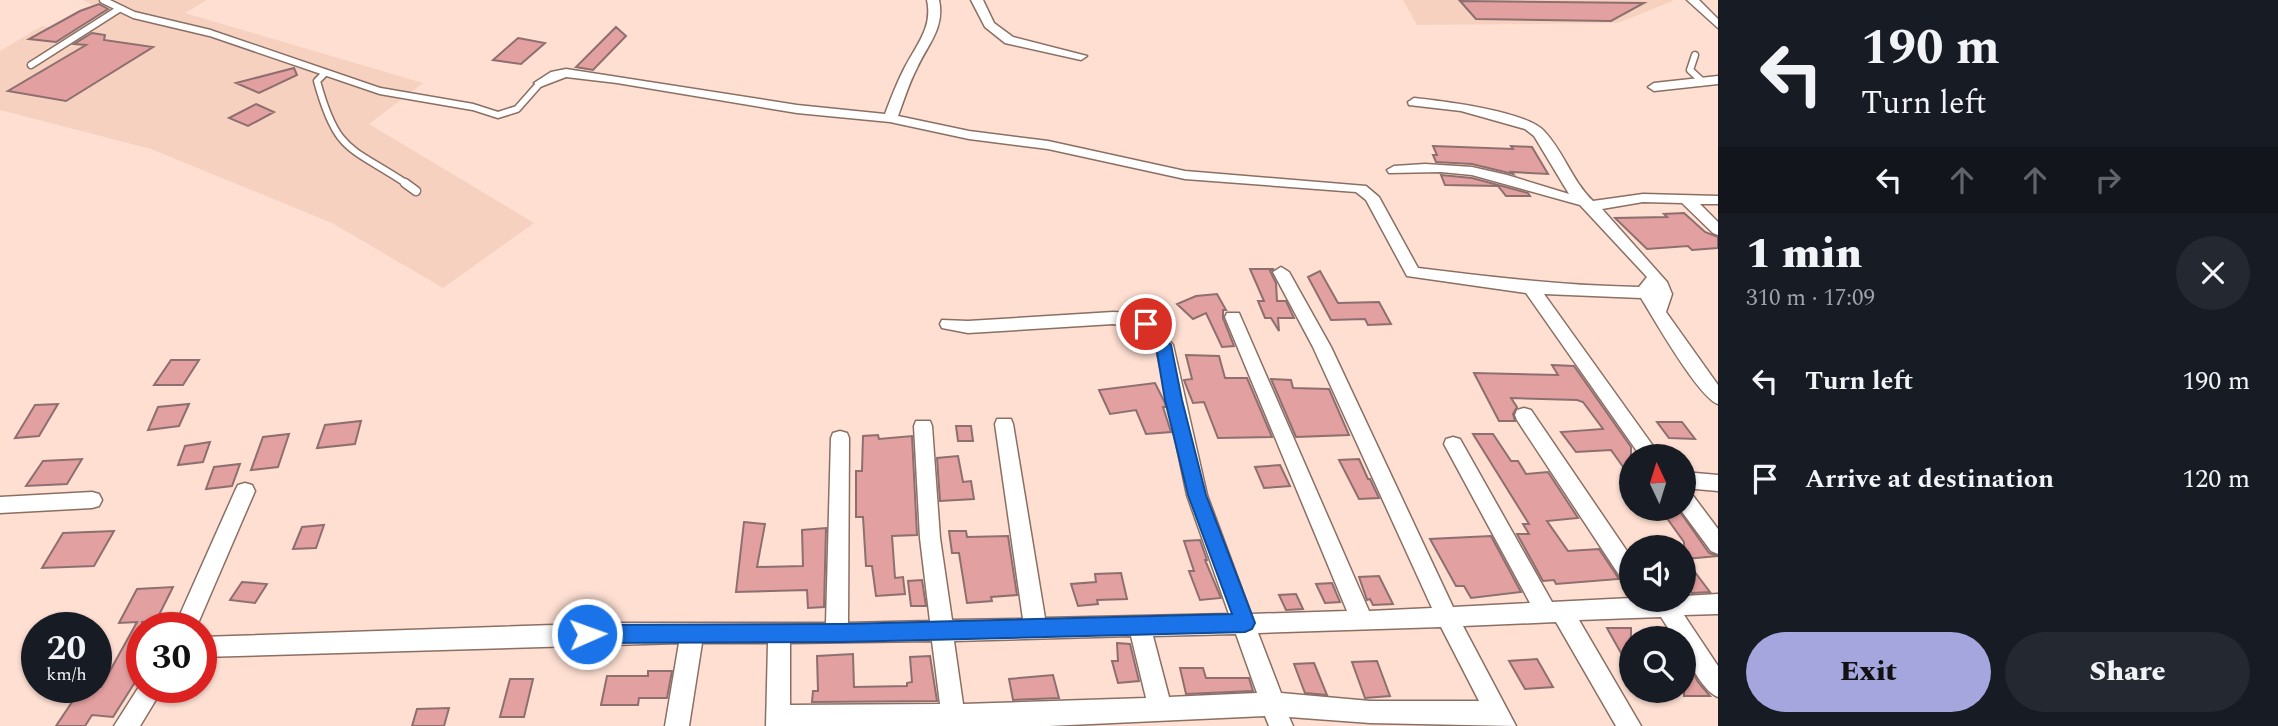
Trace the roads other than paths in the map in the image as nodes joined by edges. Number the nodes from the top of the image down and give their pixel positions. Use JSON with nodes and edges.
{"nodes":[{"id":1,"x":103,"y":0,"type":"edge"},
{"id":2,"x":933,"y":0,"type":"edge"},
{"id":3,"x":977,"y":0,"type":"edge"},
{"id":4,"x":1693,"y":0,"type":"edge"},
{"id":5,"x":119,"y":9,"type":"junction"},
{"id":6,"x":1718,"y":25,"type":"edge"},
{"id":7,"x":1695,"y":55,"type":"dead end"},
{"id":8,"x":1082,"y":56,"type":"dead end"},
{"id":9,"x":31,"y":65,"type":"dead end"},
{"id":10,"x":325,"y":74,"type":"junction"},
{"id":11,"x":1718,"y":80,"type":"edge"},
{"id":12,"x":1703,"y":82,"type":"junction"},
{"id":13,"x":540,"y":83,"type":"joint"},
{"id":14,"x":1654,"y":87,"type":"dead end"},
{"id":15,"x":1414,"y":102,"type":"dead end"},
{"id":16,"x":890,"y":118,"type":"junction"},
{"id":17,"x":1394,"y":170,"type":"dead end"},
{"id":18,"x":416,"y":191,"type":"dead end"},
{"id":19,"x":1685,"y":198,"type":"junction"},
{"id":20,"x":1718,"y":200,"type":"edge"},
{"id":21,"x":1588,"y":204,"type":"junction"},
{"id":22,"x":1718,"y":230,"type":"edge"},
{"id":23,"x":1281,"y":272,"type":"dead end"},
{"id":24,"x":1656,"y":277,"type":"junction"},
{"id":25,"x":1531,"y":288,"type":"junction"},
{"id":26,"x":1647,"y":293,"type":"junction"},
{"id":27,"x":1658,"y":312,"type":"junction"},
{"id":28,"x":1233,"y":317,"type":"dead end"},
{"id":29,"x":948,"y":324,"type":"dead end"},
{"id":30,"x":1718,"y":397,"type":"edge"},
{"id":31,"x":1524,"y":415,"type":"dead end"},
{"id":32,"x":1004,"y":424,"type":"dead end"},
{"id":33,"x":923,"y":426,"type":"dead end"},
{"id":34,"x":840,"y":438,"type":"dead end"},
{"id":35,"x":1453,"y":444,"type":"dead end"},
{"id":36,"x":1643,"y":444,"type":"edge"},
{"id":37,"x":1696,"y":481,"type":"edge"},
{"id":38,"x":1718,"y":483,"type":"edge"},
{"id":39,"x":245,"y":491,"type":"dead end"},
{"id":40,"x":92,"y":500,"type":"dead end"},
{"id":41,"x":0,"y":505,"type":"edge"},
{"id":42,"x":1696,"y":515,"type":"edge"},
{"id":43,"x":1718,"y":545,"type":"edge"},
{"id":44,"x":1619,"y":556,"type":"edge"},
{"id":45,"x":1696,"y":604,"type":"edge"},
{"id":46,"x":1718,"y":604,"type":"edge"},
{"id":47,"x":1619,"y":608,"type":"edge"},
{"id":48,"x":192,"y":612,"type":"edge"},
{"id":49,"x":1664,"y":612,"type":"edge"},
{"id":50,"x":1555,"y":614,"type":"junction"},
{"id":51,"x":1447,"y":617,"type":"junction"},
{"id":52,"x":1363,"y":621,"type":"junction"},
{"id":53,"x":1245,"y":623,"type":"junction"},
{"id":54,"x":1139,"y":626,"type":"junction"},
{"id":55,"x":1036,"y":629,"type":"junction"},
{"id":56,"x":940,"y":631,"type":"junction"},
{"id":57,"x":779,"y":632,"type":"junction"},
{"id":58,"x":692,"y":633,"type":"junction"},
{"id":59,"x":837,"y":633,"type":"junction"},
{"id":60,"x":217,"y":647,"type":"edge"},
{"id":61,"x":1718,"y":686,"type":"edge"},
{"id":62,"x":141,"y":703,"type":"edge"},
{"id":63,"x":1161,"y":710,"type":"junction"},
{"id":64,"x":1278,"y":715,"type":"edge"},
{"id":65,"x":1056,"y":720,"type":"edge"},
{"id":66,"x":1500,"y":720,"type":"edge"},
{"id":67,"x":953,"y":721,"type":"edge"},
{"id":68,"x":778,"y":722,"type":"edge"},
{"id":69,"x":126,"y":726,"type":"edge"},
{"id":70,"x":677,"y":726,"type":"edge"},
{"id":71,"x":1629,"y":726,"type":"edge"}],
"edges":[{"from":1,"to":5,"type":"lane"},
{"from":2,"to":16,"type":"street"},
{"from":3,"to":8,"type":"street"},
{"from":4,"to":6,"type":"street"},
{"from":5,"to":9,"type":"lane"},
{"from":5,"to":10,"type":"lane"},
{"from":7,"to":12,"type":"lane"},
{"from":10,"to":13,"type":"lane"},
{"from":10,"to":18,"type":"lane"},
{"from":11,"to":12,"type":"street"},
{"from":12,"to":14,"type":"street"},
{"from":13,"to":16,"type":"street"},
{"from":15,"to":21,"type":"street"},
{"from":16,"to":25,"type":"street"},
{"from":17,"to":21,"type":"street"},
{"from":19,"to":20,"type":"street"},
{"from":19,"to":21,"type":"street"},
{"from":19,"to":22,"type":"street"},
{"from":21,"to":24,"type":"street"},
{"from":23,"to":51,"type":"street"},
{"from":24,"to":26,"type":"street"},
{"from":24,"to":27,"type":"street"},
{"from":25,"to":26,"type":"street"},
{"from":25,"to":36,"type":"street"},
{"from":26,"to":27,"type":"street"},
{"from":27,"to":30,"type":"street"},
{"from":28,"to":52,"type":"street"},
{"from":29,"to":53,"type":"street"},
{"from":31,"to":44,"type":"street"},
{"from":32,"to":55,"type":"street"},
{"from":33,"to":56,"type":"street"},
{"from":34,"to":59,"type":"street"},
{"from":35,"to":50,"type":"street"},
{"from":37,"to":38,"type":"street"},
{"from":39,"to":48,"type":"street"},
{"from":40,"to":41,"type":"street"},
{"from":42,"to":43,"type":"street"},
{"from":45,"to":46,"type":"street"},
{"from":47,"to":50,"type":"street"},
{"from":49,"to":61,"type":"street"},
{"from":50,"to":51,"type":"street"},
{"from":50,"to":71,"type":"street"},
{"from":51,"to":52,"type":"street"},
{"from":51,"to":66,"type":"street"},
{"from":52,"to":53,"type":"street"},
{"from":53,"to":54,"type":"street"},
{"from":53,"to":64,"type":"street"},
{"from":54,"to":55,"type":"street"},
{"from":54,"to":63,"type":"street"},
{"from":55,"to":56,"type":"street"},
{"from":56,"to":59,"type":"street"},
{"from":56,"to":67,"type":"street"},
{"from":57,"to":58,"type":"street"},
{"from":57,"to":59,"type":"street"},
{"from":57,"to":68,"type":"street"},
{"from":58,"to":60,"type":"street"},
{"from":58,"to":70,"type":"street"},
{"from":62,"to":69,"type":"street"},
{"from":63,"to":64,"type":"street"},
{"from":63,"to":65,"type":"street"},
{"from":64,"to":66,"type":"street"},
{"from":65,"to":67,"type":"street"},
{"from":67,"to":68,"type":"street"}]}
